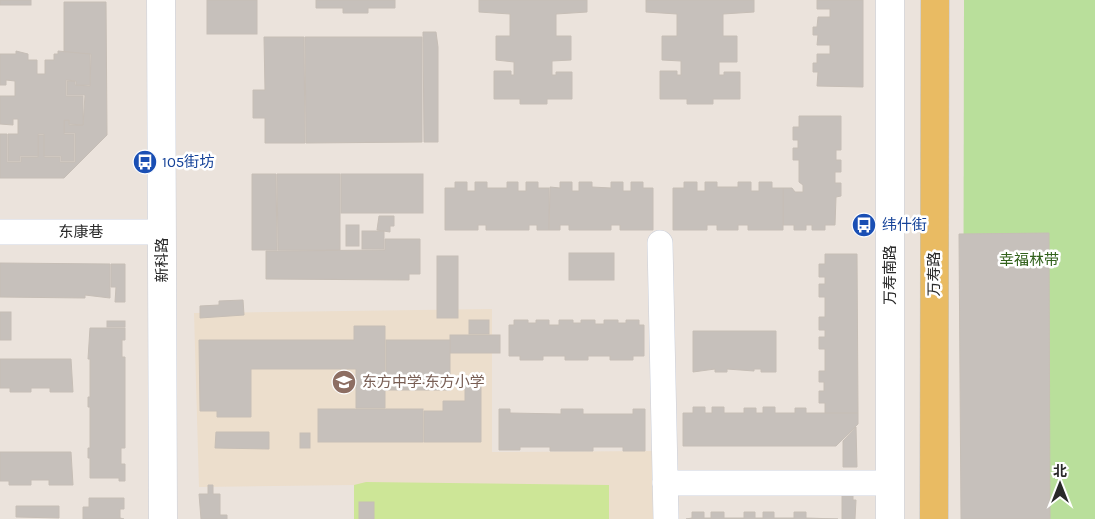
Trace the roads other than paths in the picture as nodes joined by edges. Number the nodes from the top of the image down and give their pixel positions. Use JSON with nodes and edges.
{"nodes":[{"id":1,"x":161,"y":0,"type":"edge"},
{"id":2,"x":890,"y":0,"type":"edge"},
{"id":3,"x":935,"y":0,"type":"edge"},
{"id":4,"x":0,"y":232,"type":"edge"},
{"id":5,"x":162,"y":232,"type":"junction"},
{"id":6,"x":660,"y":244,"type":"dead end"},
{"id":7,"x":665,"y":483,"type":"junction"},
{"id":8,"x":890,"y":483,"type":"junction"},
{"id":9,"x":163,"y":519,"type":"edge"},
{"id":10,"x":666,"y":519,"type":"edge"},
{"id":11,"x":890,"y":519,"type":"edge"},
{"id":12,"x":934,"y":519,"type":"edge"}],
"edges":[{"from":1,"to":5,"type":"street","name":"新科路"},
{"from":2,"to":8,"type":"street","name":"万寿南路"},
{"from":3,"to":12,"type":"main road","name":"万寿路"},
{"from":4,"to":5,"type":"street","name":"东康巷"},
{"from":5,"to":9,"type":"street","name":"新科路"},
{"from":6,"to":7,"type":"street"},
{"from":7,"to":8,"type":"street"},
{"from":7,"to":10,"type":"street"},
{"from":8,"to":11,"type":"street","name":"万寿南路"}]}
